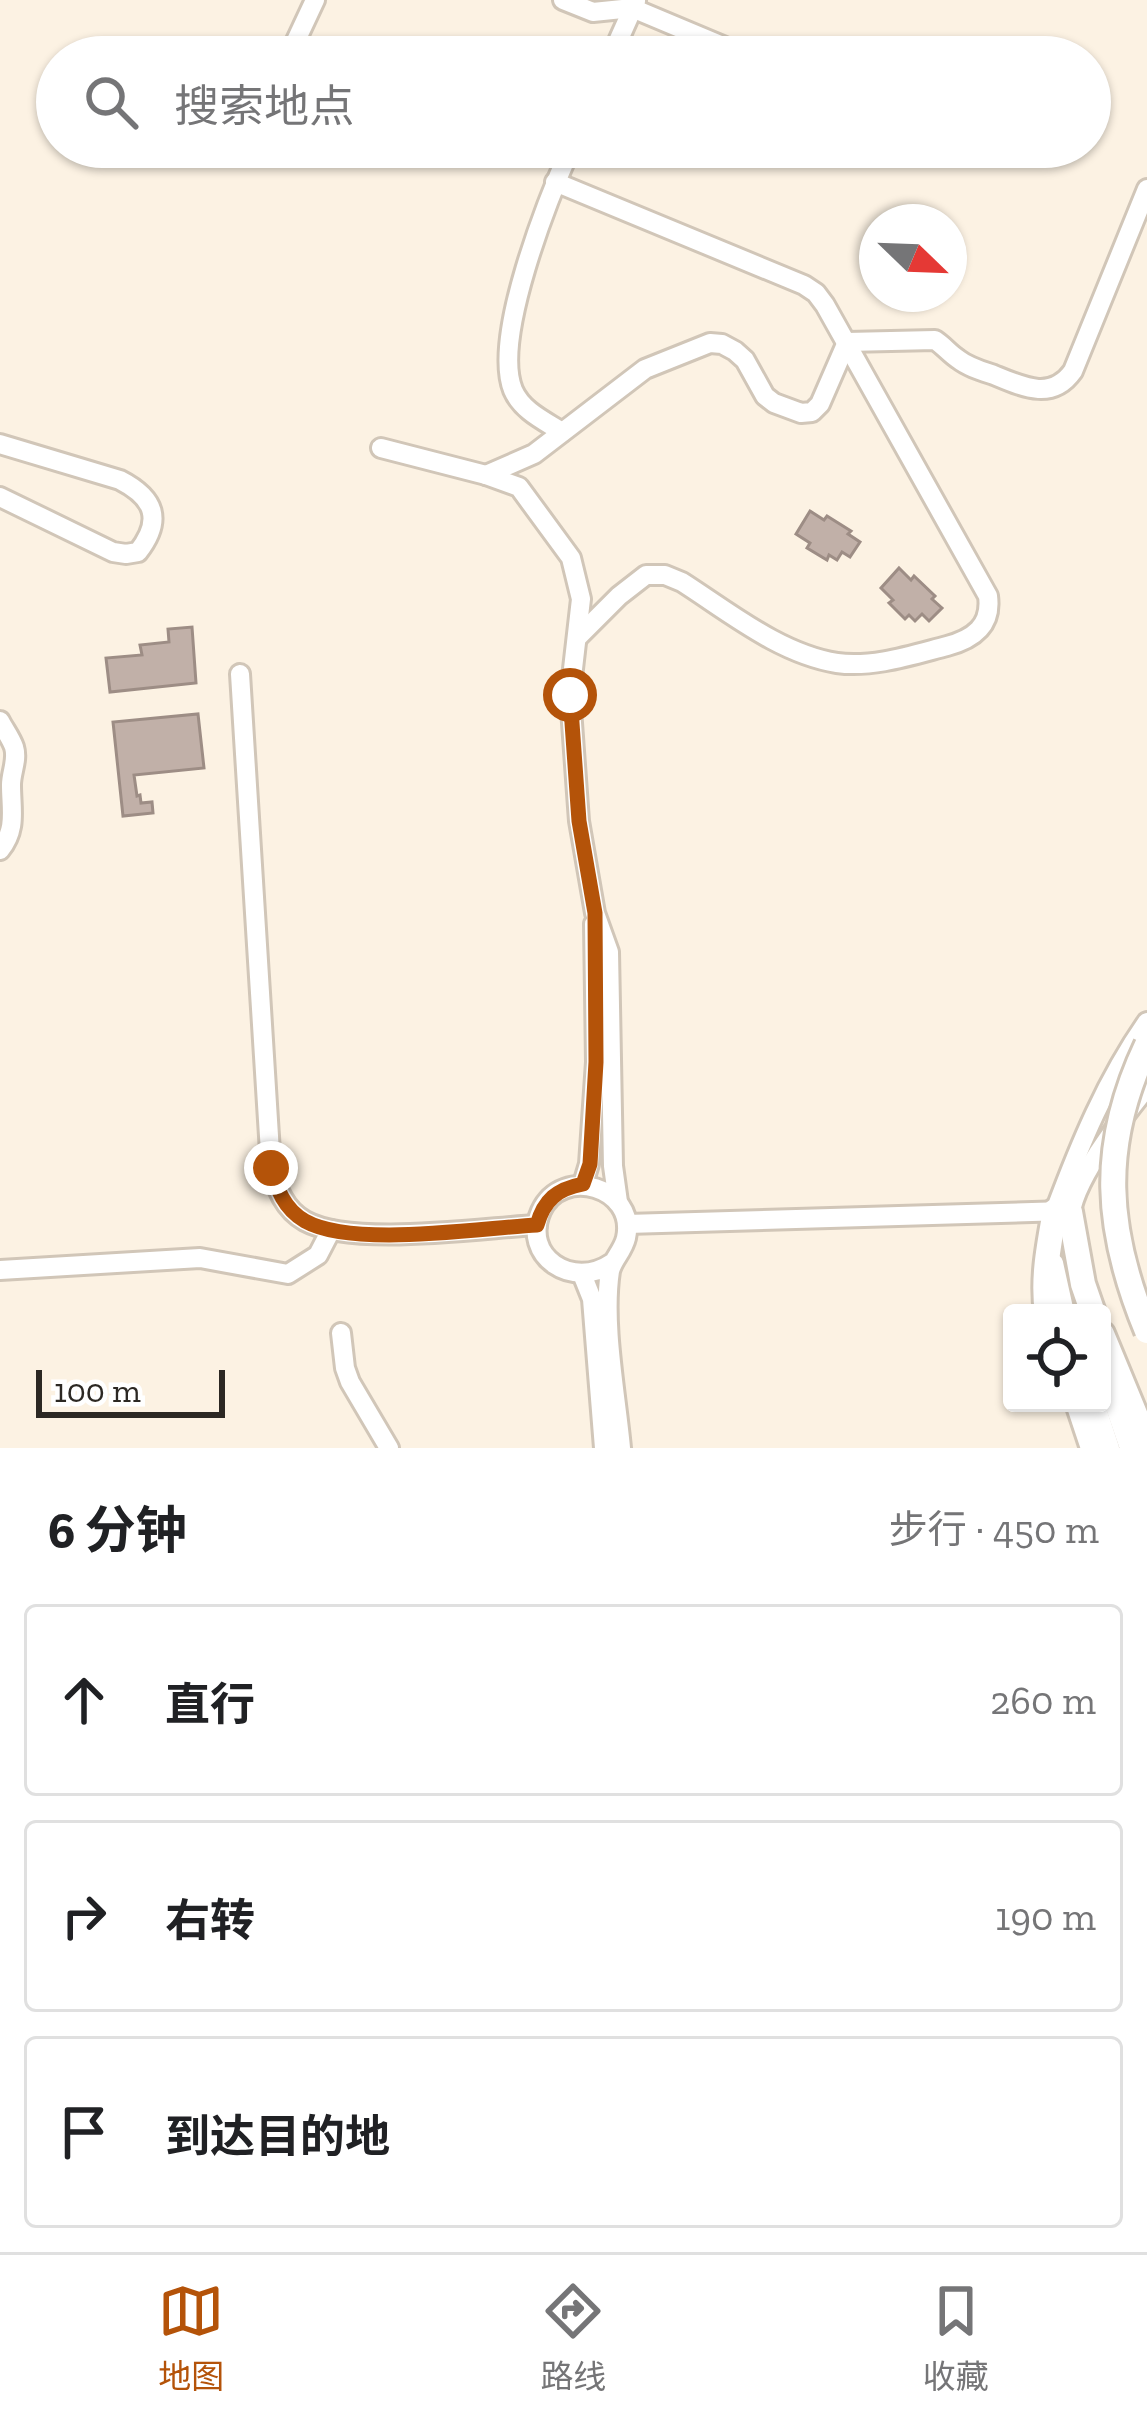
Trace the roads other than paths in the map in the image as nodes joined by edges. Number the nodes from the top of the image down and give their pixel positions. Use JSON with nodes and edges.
{"nodes":[{"id":1,"x":315,"y":0,"type":"edge"},
{"id":2,"x":562,"y":0,"type":"edge"},
{"id":3,"x":634,"y":4,"type":"edge"},
{"id":4,"x":298,"y":36,"type":"edge"},
{"id":5,"x":620,"y":36,"type":"edge"},
{"id":6,"x":703,"y":36,"type":"edge"},
{"id":7,"x":561,"y":168,"type":"edge"},
{"id":8,"x":555,"y":182,"type":"junction"},
{"id":9,"x":1147,"y":189,"type":"edge"},
{"id":10,"x":847,"y":342,"type":"junction"},
{"id":11,"x":562,"y":432,"type":"junction"},
{"id":12,"x":0,"y":444,"type":"edge"},
{"id":13,"x":381,"y":448,"type":"dead end"},
{"id":14,"x":486,"y":475,"type":"junction"},
{"id":15,"x":0,"y":497,"type":"edge"},
{"id":16,"x":577,"y":638,"type":"junction"},
{"id":17,"x":240,"y":674,"type":"dead end"},
{"id":18,"x":0,"y":721,"type":"edge"},
{"id":19,"x":0,"y":850,"type":"edge"},
{"id":20,"x":595,"y":913,"type":"junction"},
{"id":21,"x":1147,"y":1022,"type":"edge"},
{"id":22,"x":1147,"y":1045,"type":"edge"},
{"id":23,"x":1147,"y":1085,"type":"edge"},
{"id":24,"x":583,"y":1184,"type":"junction"},
{"id":25,"x":618,"y":1202,"type":"junction"},
{"id":26,"x":1062,"y":1211,"type":"junction"},
{"id":27,"x":626,"y":1224,"type":"junction"},
{"id":28,"x":537,"y":1225,"type":"junction"},
{"id":29,"x":331,"y":1230,"type":"junction"},
{"id":30,"x":611,"y":1263,"type":"junction"},
{"id":31,"x":0,"y":1270,"type":"edge"},
{"id":32,"x":582,"y":1274,"type":"junction"},
{"id":33,"x":1147,"y":1293,"type":"edge"},
{"id":34,"x":1046,"y":1304,"type":"edge"},
{"id":35,"x":1063,"y":1304,"type":"edge"},
{"id":36,"x":1081,"y":1304,"type":"edge"},
{"id":37,"x":1090,"y":1304,"type":"edge"},
{"id":38,"x":1147,"y":1331,"type":"edge"},
{"id":39,"x":340,"y":1333,"type":"dead end"},
{"id":40,"x":1111,"y":1356,"type":"edge"},
{"id":41,"x":1111,"y":1395,"type":"edge"},
{"id":42,"x":1081,"y":1412,"type":"edge"},
{"id":43,"x":1098,"y":1412,"type":"edge"},
{"id":44,"x":1147,"y":1443,"type":"edge"},
{"id":45,"x":388,"y":1448,"type":"edge"},
{"id":46,"x":604,"y":1448,"type":"edge"},
{"id":47,"x":621,"y":1448,"type":"edge"},
{"id":48,"x":1093,"y":1448,"type":"edge"},
{"id":49,"x":1110,"y":1448,"type":"edge"},
{"id":50,"x":1129,"y":1448,"type":"edge"}],
"edges":[{"from":1,"to":4,"type":"street"},
{"from":2,"to":3,"type":"street"},
{"from":3,"to":5,"type":"street"},
{"from":3,"to":6,"type":"street"},
{"from":7,"to":8,"type":"street"},
{"from":8,"to":10,"type":"street"},
{"from":8,"to":11,"type":"street"},
{"from":9,"to":10,"type":"street"},
{"from":10,"to":11,"type":"street"},
{"from":10,"to":16,"type":"street"},
{"from":11,"to":14,"type":"street"},
{"from":12,"to":15,"type":"street"},
{"from":13,"to":14,"type":"street"},
{"from":14,"to":16,"type":"street"},
{"from":16,"to":20,"type":"street"},
{"from":17,"to":29,"type":"street"},
{"from":18,"to":19,"type":"street"},
{"from":20,"to":24,"type":"street"},
{"from":20,"to":25,"type":"street"},
{"from":21,"to":26,"type":"street"},
{"from":22,"to":38,"type":"main road","bridge":true},
{"from":23,"to":26,"type":"street"},
{"from":23,"to":33,"type":"main road"},
{"from":24,"to":25,"type":"street"},
{"from":24,"to":28,"type":"street"},
{"from":25,"to":27,"type":"street"},
{"from":26,"to":27,"type":"street"},
{"from":26,"to":34,"type":"main road"},
{"from":26,"to":35,"type":"street"},
{"from":26,"to":36,"type":"street"},
{"from":26,"to":37,"type":"main road"},
{"from":27,"to":30,"type":"street"},
{"from":28,"to":29,"type":"street"},
{"from":28,"to":32,"type":"street"},
{"from":29,"to":31,"type":"street"},
{"from":30,"to":32,"type":"street"},
{"from":30,"to":47,"type":"street"},
{"from":32,"to":46,"type":"street"},
{"from":39,"to":45,"type":"street"},
{"from":40,"to":44,"type":"main road"},
{"from":41,"to":50,"type":"street"},
{"from":42,"to":48,"type":"main road"},
{"from":43,"to":49,"type":"street"}]}
